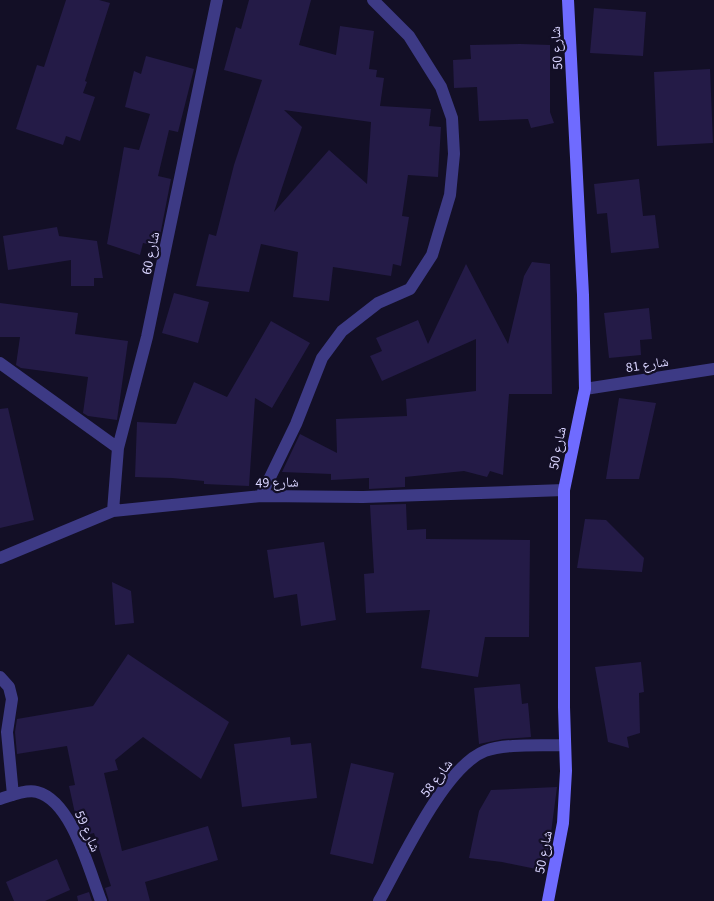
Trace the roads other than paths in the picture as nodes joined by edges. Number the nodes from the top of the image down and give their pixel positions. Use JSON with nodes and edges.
{"nodes":[{"id":1,"x":217,"y":0,"type":"edge"},
{"id":2,"x":373,"y":0,"type":"edge"},
{"id":3,"x":568,"y":0,"type":"edge"},
{"id":4,"x":0,"y":363,"type":"edge"},
{"id":5,"x":714,"y":369,"type":"edge"},
{"id":6,"x":585,"y":389,"type":"junction"},
{"id":7,"x":118,"y":448,"type":"junction"},
{"id":8,"x":564,"y":490,"type":"junction"},
{"id":9,"x":261,"y":496,"type":"junction"},
{"id":10,"x":112,"y":511,"type":"junction"},
{"id":11,"x":0,"y":558,"type":"edge"},
{"id":12,"x":0,"y":677,"type":"edge"},
{"id":13,"x":565,"y":745,"type":"junction"},
{"id":14,"x":13,"y":794,"type":"junction"},
{"id":15,"x":0,"y":799,"type":"edge"},
{"id":16,"x":101,"y":901,"type":"edge"},
{"id":17,"x":379,"y":901,"type":"edge"},
{"id":18,"x":548,"y":901,"type":"edge"}],
"edges":[{"from":1,"to":7,"type":"street","name":"شارع 60"},
{"from":2,"to":9,"type":"street"},
{"from":3,"to":6,"type":"street","name":"شارع 50"},
{"from":4,"to":7,"type":"street"},
{"from":5,"to":6,"type":"street","name":"شارع 81"},
{"from":6,"to":8,"type":"street","name":"شارع 50"},
{"from":7,"to":10,"type":"street","name":"شارع 60"},
{"from":8,"to":9,"type":"street","name":"شارع 49"},
{"from":8,"to":13,"type":"street","name":"شارع 50"},
{"from":9,"to":10,"type":"street","name":"شارع 49"},
{"from":10,"to":11,"type":"street","name":"شارع 49"},
{"from":12,"to":14,"type":"street"},
{"from":13,"to":17,"type":"street","name":"شارع 58"},
{"from":13,"to":18,"type":"street","name":"شارع 50"},
{"from":14,"to":15,"type":"street","name":"شارع 59"},
{"from":14,"to":16,"type":"street","name":"شارع 59"}]}
